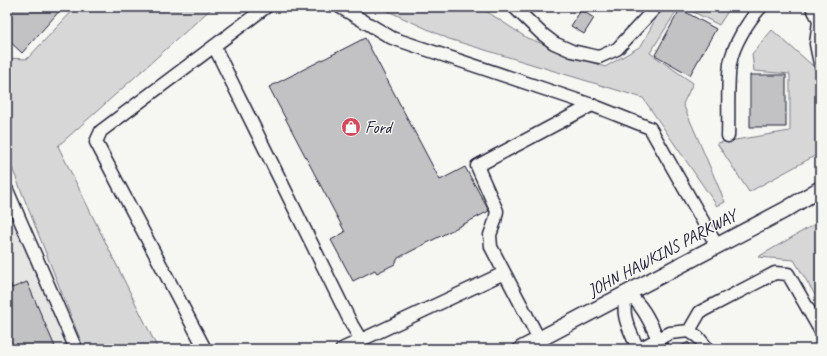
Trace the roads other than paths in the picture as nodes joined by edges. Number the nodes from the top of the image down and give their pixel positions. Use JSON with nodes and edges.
{"nodes":[{"id":1,"x":266,"y":7,"type":"edge"},
{"id":2,"x":340,"y":7,"type":"edge"},
{"id":3,"x":514,"y":7,"type":"edge"},
{"id":4,"x":656,"y":7,"type":"edge"},
{"id":5,"x":761,"y":7,"type":"edge"},
{"id":6,"x":812,"y":7,"type":"edge"},
{"id":7,"x":820,"y":22,"type":"edge"},
{"id":8,"x":214,"y":46,"type":"junction"},
{"id":9,"x":820,"y":64,"type":"edge"},
{"id":10,"x":592,"y":105,"type":"junction"},
{"id":11,"x":728,"y":136,"type":"dead end"},
{"id":12,"x":820,"y":189,"type":"edge"},
{"id":13,"x":7,"y":190,"type":"edge"},
{"id":14,"x":717,"y":246,"type":"junction"},
{"id":15,"x":504,"y":273,"type":"junction"},
{"id":16,"x":627,"y":293,"type":"junction"},
{"id":17,"x":820,"y":330,"type":"edge"},
{"id":18,"x":689,"y":331,"type":"junction"},
{"id":19,"x":539,"y":339,"type":"junction"},
{"id":20,"x":658,"y":339,"type":"junction"},
{"id":21,"x":361,"y":340,"type":"junction"},
{"id":22,"x":76,"y":349,"type":"edge"},
{"id":23,"x":205,"y":349,"type":"edge"},
{"id":24,"x":342,"y":349,"type":"edge"},
{"id":25,"x":520,"y":349,"type":"edge"},
{"id":26,"x":639,"y":349,"type":"edge"},
{"id":27,"x":708,"y":349,"type":"edge"}],
"edges":[{"from":1,"to":8,"type":"street"},
{"from":2,"to":10,"type":"street"},
{"from":3,"to":4,"type":"street"},
{"from":5,"to":11,"type":"street"},
{"from":6,"to":7,"type":"street"},
{"from":7,"to":9,"type":"street"},
{"from":8,"to":21,"type":"street"},
{"from":8,"to":23,"type":"street"},
{"from":10,"to":14,"type":"street"},
{"from":10,"to":15,"type":"street"},
{"from":12,"to":14,"type":"main road","name":"JOHN HAWKINS PARKWAY"},
{"from":13,"to":22,"type":"street"},
{"from":14,"to":16,"type":"main road","name":"JOHN HAWKINS PARKWAY"},
{"from":15,"to":19,"type":"street"},
{"from":15,"to":21,"type":"street"},
{"from":16,"to":19,"type":"main road","name":"JOHN HAWKINS PARKWAY"},
{"from":16,"to":20,"type":"street"},
{"from":16,"to":26,"type":"street"},
{"from":17,"to":18,"type":"street"},
{"from":18,"to":20,"type":"street"},
{"from":18,"to":27,"type":"street"},
{"from":19,"to":25,"type":"main road","name":"JOHN HAWKINS PARKWAY"},
{"from":20,"to":26,"type":"street"},
{"from":21,"to":24,"type":"street"}]}
